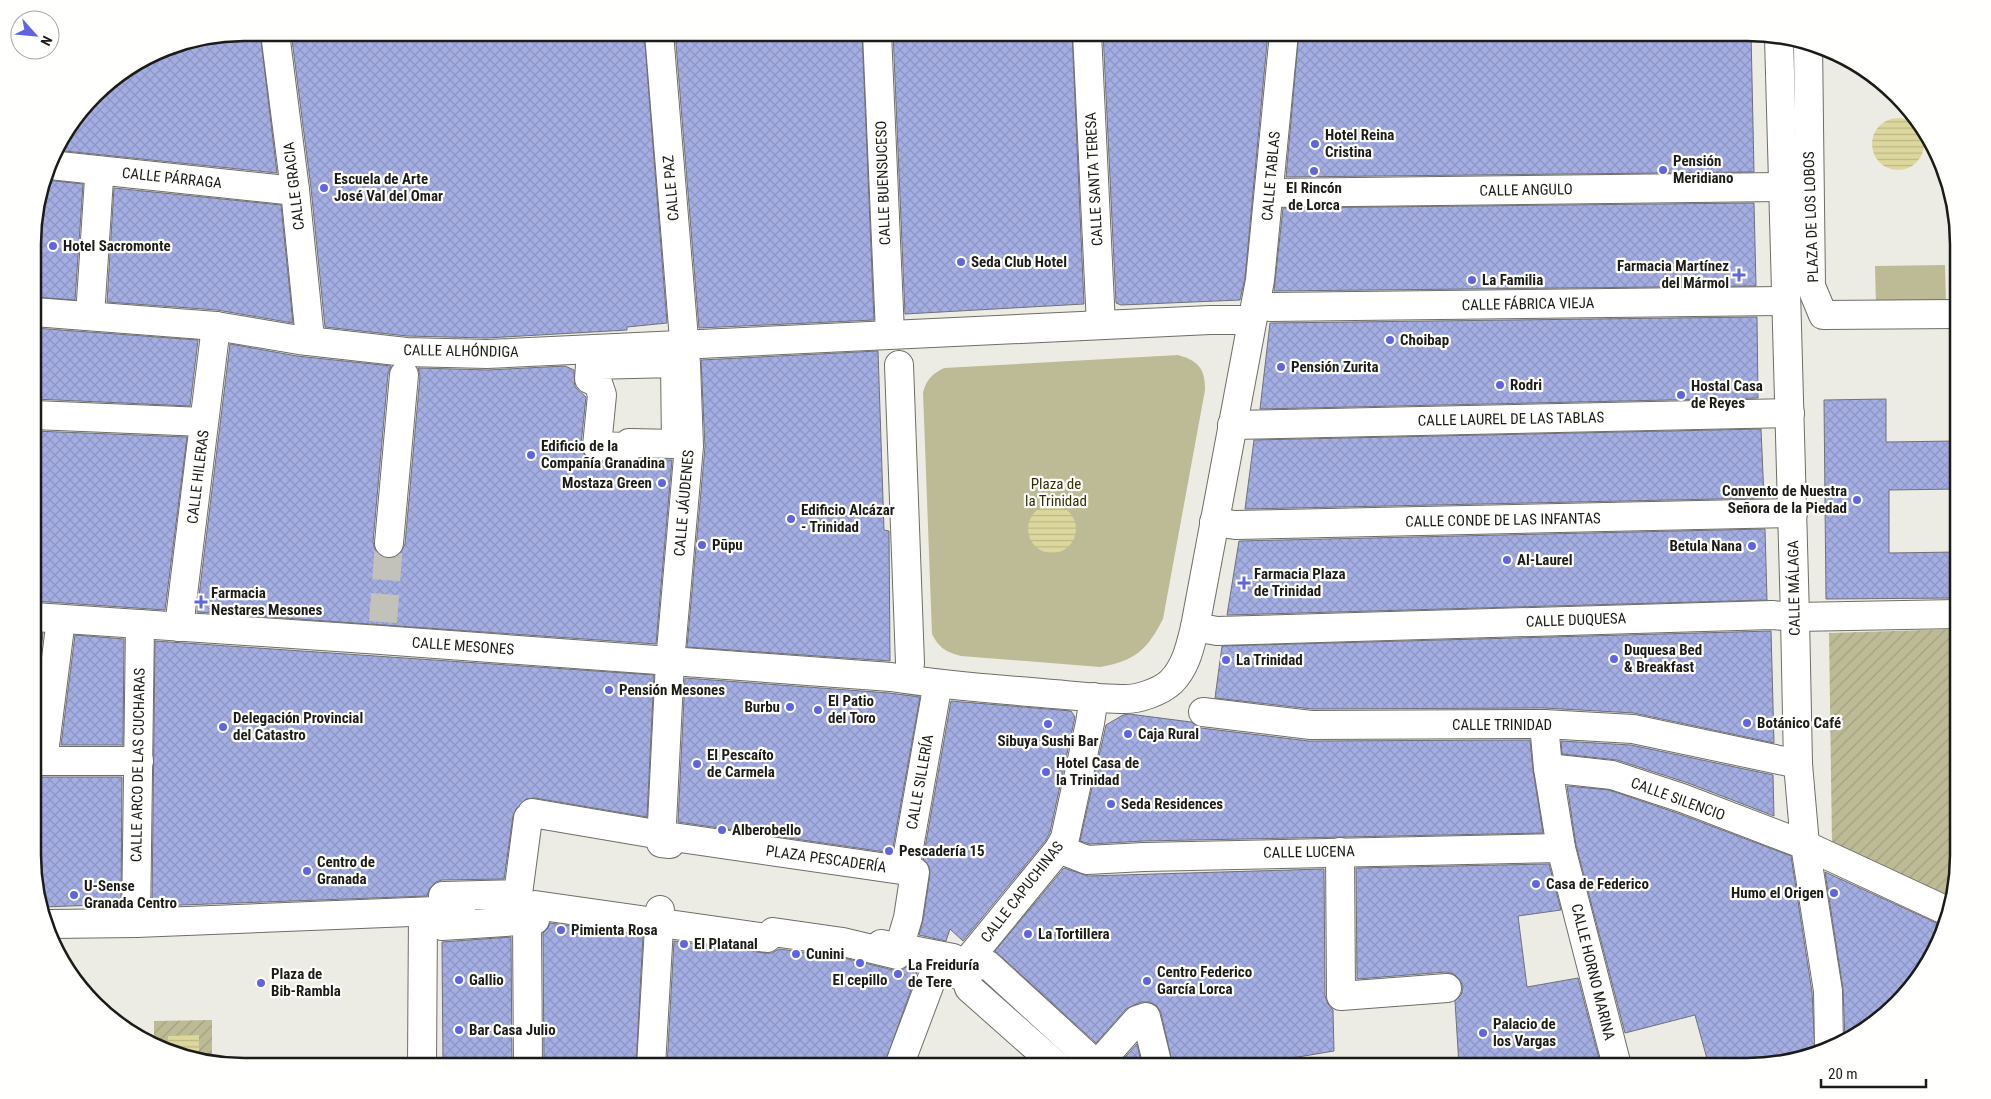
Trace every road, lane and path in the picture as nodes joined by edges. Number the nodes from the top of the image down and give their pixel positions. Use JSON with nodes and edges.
{"nodes":[{"id":1,"x":276,"y":41,"type":"edge"},
{"id":2,"x":660,"y":41,"type":"edge"},
{"id":3,"x":877,"y":41,"type":"edge"},
{"id":4,"x":1087,"y":41,"type":"edge"},
{"id":5,"x":1283,"y":41,"type":"edge"},
{"id":6,"x":1779,"y":44,"type":"edge"},
{"id":7,"x":1808,"y":51,"type":"edge"},
{"id":8,"x":58,"y":166,"type":"edge"},
{"id":9,"x":99,"y":179,"type":"dead end"},
{"id":10,"x":1782,"y":186,"type":"junction"},
{"id":11,"x":295,"y":190,"type":"junction"},
{"id":12,"x":1269,"y":193,"type":"junction"},
{"id":13,"x":1786,"y":300,"type":"junction"},
{"id":14,"x":41,"y":312,"type":"edge"},
{"id":15,"x":1261,"y":313,"type":"junction"},
{"id":16,"x":1950,"y":314,"type":"edge"},
{"id":17,"x":90,"y":316,"type":"junction"},
{"id":18,"x":1101,"y":325,"type":"junction"},
{"id":19,"x":216,"y":326,"type":"junction"},
{"id":20,"x":890,"y":333,"type":"junction"},
{"id":21,"x":308,"y":341,"type":"junction"},
{"id":22,"x":684,"y":344,"type":"junction"},
{"id":23,"x":899,"y":365,"type":"dead end"},
{"id":24,"x":404,"y":375,"type":"dead end"},
{"id":25,"x":1790,"y":413,"type":"junction"},
{"id":26,"x":41,"y":416,"type":"edge"},
{"id":27,"x":204,"y":422,"type":"junction"},
{"id":28,"x":1232,"y":425,"type":"junction"},
{"id":29,"x":1793,"y":513,"type":"junction"},
{"id":30,"x":1214,"y":522,"type":"junction"},
{"id":31,"x":389,"y":543,"type":"tunnel mouth"},
{"id":32,"x":1950,"y":614,"type":"edge"},
{"id":33,"x":1796,"y":617,"type":"junction"},
{"id":34,"x":47,"y":618,"type":"edge"},
{"id":35,"x":140,"y":624,"type":"junction"},
{"id":36,"x":179,"y":627,"type":"junction"},
{"id":37,"x":1194,"y":627,"type":"junction"},
{"id":38,"x":670,"y":662,"type":"junction"},
{"id":39,"x":900,"y":670,"type":"junction"},
{"id":40,"x":936,"y":694,"type":"dead end"},
{"id":41,"x":1094,"y":697,"type":"junction"},
{"id":42,"x":1203,"y":712,"type":"dead end"},
{"id":43,"x":1544,"y":724,"type":"junction"},
{"id":44,"x":41,"y":725,"type":"edge"},
{"id":45,"x":41,"y":761,"type":"edge"},
{"id":46,"x":139,"y":761,"type":"junction"},
{"id":47,"x":1798,"y":764,"type":"junction"},
{"id":48,"x":1548,"y":768,"type":"junction"},
{"id":49,"x":661,"y":834,"type":"junction"},
{"id":50,"x":1805,"y":845,"type":"junction"},
{"id":51,"x":1561,"y":848,"type":"junction"},
{"id":52,"x":1059,"y":850,"type":"junction"},
{"id":53,"x":1340,"y":852,"type":"junction"},
{"id":54,"x":905,"y":870,"type":"junction"},
{"id":55,"x":1942,"y":909,"type":"edge"},
{"id":56,"x":433,"y":912,"type":"junction"},
{"id":57,"x":525,"y":912,"type":"junction"},
{"id":58,"x":136,"y":914,"type":"junction"},
{"id":59,"x":660,"y":917,"type":"junction"},
{"id":60,"x":53,"y":924,"type":"edge"},
{"id":61,"x":896,"y":945,"type":"junction"},
{"id":62,"x":966,"y":966,"type":"junction"},
{"id":63,"x":1447,"y":988,"type":"dead end"},
{"id":64,"x":1829,"y":1040,"type":"edge"},
{"id":65,"x":423,"y":1058,"type":"edge"},
{"id":66,"x":528,"y":1058,"type":"edge"},
{"id":67,"x":651,"y":1058,"type":"edge"},
{"id":68,"x":902,"y":1058,"type":"edge"},
{"id":69,"x":918,"y":1058,"type":"edge"},
{"id":70,"x":1047,"y":1058,"type":"edge"},
{"id":71,"x":1089,"y":1058,"type":"edge"},
{"id":72,"x":1103,"y":1058,"type":"edge"},
{"id":73,"x":1156,"y":1058,"type":"edge"},
{"id":74,"x":1616,"y":1058,"type":"edge"}],
"edges":[{"from":1,"to":11,"type":"street","name":"CALLE GRACIA"},
{"from":2,"to":22,"type":"street","name":"CALLE PAZ"},
{"from":3,"to":20,"type":"street","name":"CALLE BUENSUCESO"},
{"from":4,"to":18,"type":"street","name":"CALLE SANTA TERESA"},
{"from":5,"to":12,"type":"street","name":"CALLE TABLAS"},
{"from":6,"to":10,"type":"street","name":"PLAZA DE LOS LOBOS"},
{"from":7,"to":16,"type":"street","name":"PLAZA DE LOS LOBOS"},
{"from":8,"to":11,"type":"street","name":"CALLE PÁRRAGA"},
{"from":9,"to":17,"type":"street"},
{"from":10,"to":12,"type":"street","name":"CALLE ANGULO"},
{"from":10,"to":13,"type":"street","name":"PLAZA DE LOS LOBOS"},
{"from":11,"to":21,"type":"street","name":"CALLE GRACIA"},
{"from":12,"to":15,"type":"street","name":"CALLE TABLAS"},
{"from":13,"to":15,"type":"street","name":"CALLE FÁBRICA VIEJA"},
{"from":13,"to":25,"type":"street","name":"CALLE MÁLAGA"},
{"from":14,"to":17,"type":"street","name":"CALLE ALHÓNDIGA"},
{"from":15,"to":18,"type":"street"},
{"from":15,"to":28,"type":"street"},
{"from":17,"to":19,"type":"street","name":"CALLE ALHÓNDIGA"},
{"from":18,"to":20,"type":"street"},
{"from":19,"to":21,"type":"street","name":"CALLE ALHÓNDIGA"},
{"from":19,"to":27,"type":"street","name":"CALLE HILERAS"},
{"from":20,"to":22,"type":"street","name":"CALLE ALHÓNDIGA"},
{"from":21,"to":22,"type":"street","name":"CALLE ALHÓNDIGA"},
{"from":22,"to":38,"type":"street","name":"CALLE JÁUDENES"},
{"from":23,"to":39,"type":"street"},
{"from":24,"to":31,"type":"street"},
{"from":25,"to":28,"type":"street","name":"CALLE LAUREL DE LAS TABLAS"},
{"from":25,"to":29,"type":"street","name":"CALLE MÁLAGA"},
{"from":26,"to":27,"type":"street"},
{"from":27,"to":36,"type":"street","name":"CALLE HILERAS"},
{"from":28,"to":30,"type":"street"},
{"from":29,"to":30,"type":"street","name":"CALLE CONDE DE LAS INFANTAS"},
{"from":29,"to":33,"type":"street","name":"CALLE MÁLAGA"},
{"from":30,"to":37,"type":"street"},
{"from":32,"to":33,"type":"street","name":"CALLE DUQUESA"},
{"from":33,"to":37,"type":"street","name":"CALLE DUQUESA"},
{"from":33,"to":47,"type":"street","name":"CALLE MÁLAGA"},
{"from":34,"to":35,"type":"street","name":"CALLE MESONES"},
{"from":34,"to":44,"type":"street"},
{"from":35,"to":36,"type":"street","name":"CALLE MESONES"},
{"from":35,"to":46,"type":"street","name":"CALLE ARCO DE LAS CUCHARAS"},
{"from":36,"to":38,"type":"street","name":"CALLE MESONES"},
{"from":37,"to":41,"type":"street"},
{"from":38,"to":39,"type":"street","name":"CALLE MESONES"},
{"from":38,"to":49,"type":"street","name":"CALLE JÁUDENES"},
{"from":39,"to":41,"type":"street"},
{"from":40,"to":54,"type":"street","name":"CALLE SILLERÍA"},
{"from":41,"to":52,"type":"street","name":"CALLE CAPUCHINAS"},
{"from":42,"to":43,"type":"street","name":"CALLE TRINIDAD"},
{"from":43,"to":47,"type":"street","name":"CALLE TRINIDAD"},
{"from":43,"to":48,"type":"street","name":"CALLE HORNO MARINA"},
{"from":45,"to":46,"type":"street"},
{"from":46,"to":58,"type":"street","name":"CALLE ARCO DE LAS CUCHARAS"},
{"from":47,"to":50,"type":"street","name":"CALLE MÁLAGA"},
{"from":48,"to":50,"type":"street","name":"CALLE SILENCIO"},
{"from":48,"to":51,"type":"street","name":"CALLE HORNO MARINA"},
{"from":49,"to":54,"type":"street","name":"PLAZA PESCADERÍA"},
{"from":49,"to":56,"type":"street","name":"PLAZA PESCADERÍA"},
{"from":49,"to":61,"type":"street","name":"PLAZA PESCADERÍA"},
{"from":50,"to":55,"type":"street","name":"CALLE SILENCIO"},
{"from":50,"to":64,"type":"street","name":"CALLE MÁLAGA"},
{"from":51,"to":53,"type":"street","name":"CALLE LUCENA"},
{"from":51,"to":74,"type":"street","name":"CALLE HORNO MARINA"},
{"from":52,"to":53,"type":"street","name":"CALLE LUCENA"},
{"from":52,"to":62,"type":"street","name":"CALLE CAPUCHINAS"},
{"from":53,"to":63,"type":"street"},
{"from":54,"to":61,"type":"street","name":"PLAZA PESCADERÍA"},
{"from":56,"to":57,"type":"street"},
{"from":56,"to":58,"type":"street"},
{"from":56,"to":65,"type":"street"},
{"from":57,"to":59,"type":"street"},
{"from":57,"to":66,"type":"street"},
{"from":58,"to":60,"type":"street"},
{"from":59,"to":61,"type":"street"},
{"from":59,"to":67,"type":"street"},
{"from":61,"to":62,"type":"street"},
{"from":62,"to":68,"type":"street"},
{"from":62,"to":69,"type":"street","name":"CALLE CAPUCHINAS"},
{"from":62,"to":70,"type":"street"},
{"from":62,"to":71,"type":"street"},
{"from":72,"to":73,"type":"street"}]}
